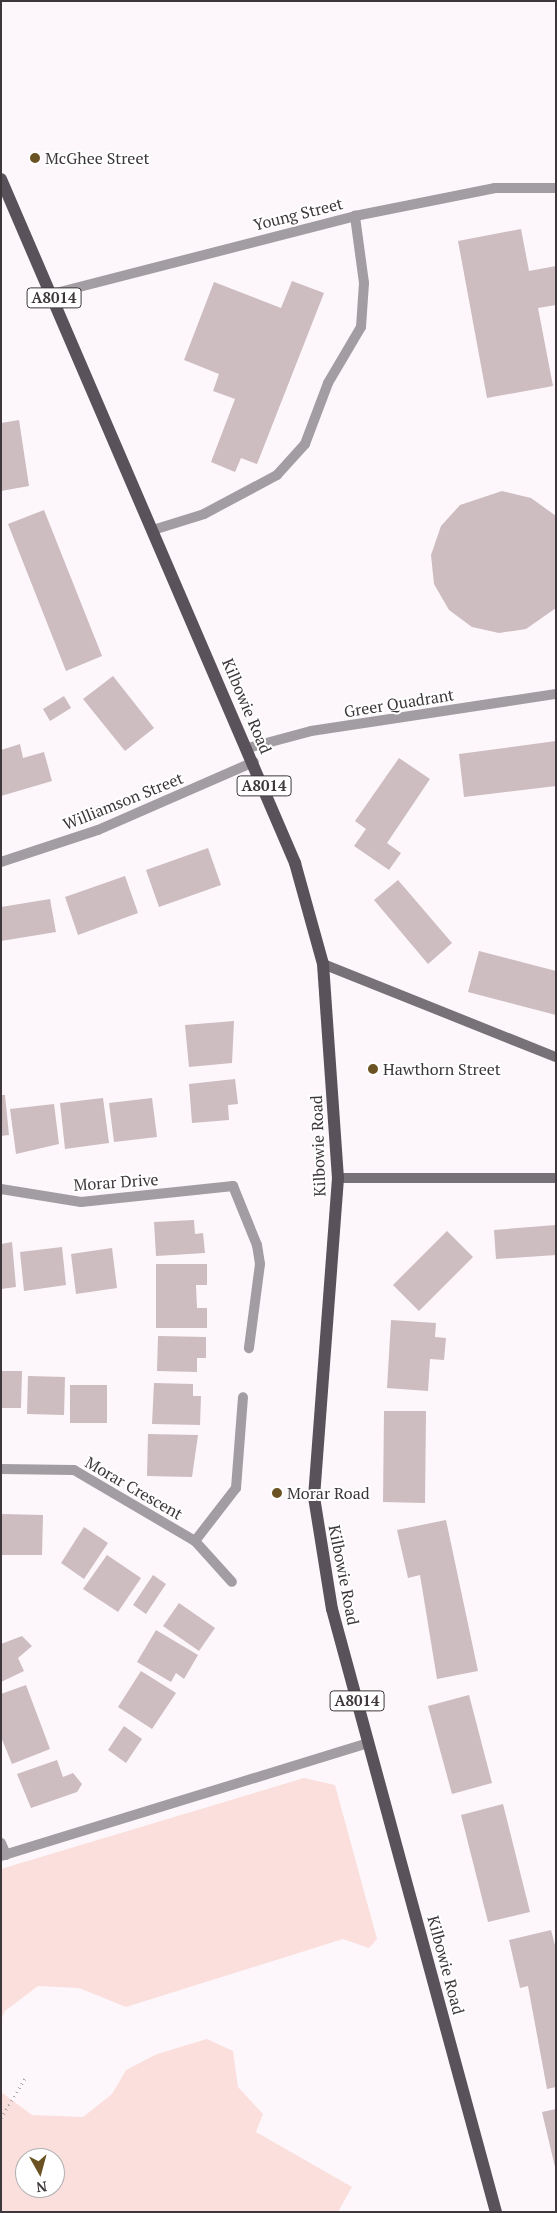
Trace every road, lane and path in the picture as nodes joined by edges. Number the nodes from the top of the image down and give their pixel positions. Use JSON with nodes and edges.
{"nodes":[{"id":1,"x":1,"y":179,"type":"edge"},
{"id":2,"x":556,"y":188,"type":"edge"},
{"id":3,"x":355,"y":216,"type":"junction"},
{"id":4,"x":52,"y":294,"type":"junction"},
{"id":5,"x":153,"y":530,"type":"junction"},
{"id":6,"x":556,"y":694,"type":"edge"},
{"id":7,"x":248,"y":748,"type":"junction"},
{"id":8,"x":254,"y":762,"type":"junction"},
{"id":9,"x":1,"y":862,"type":"edge"},
{"id":10,"x":323,"y":964,"type":"junction"},
{"id":11,"x":556,"y":1056,"type":"edge"},
{"id":12,"x":338,"y":1178,"type":"junction"},
{"id":13,"x":556,"y":1178,"type":"edge"},
{"id":14,"x":1,"y":1189,"type":"edge"},
{"id":15,"x":249,"y":1348,"type":"dead end"},
{"id":16,"x":243,"y":1397,"type":"dead end"},
{"id":17,"x":1,"y":1470,"type":"edge"},
{"id":18,"x":195,"y":1541,"type":"junction"},
{"id":19,"x":232,"y":1582,"type":"dead end"},
{"id":20,"x":369,"y":1744,"type":"junction"},
{"id":21,"x":1,"y":1843,"type":"edge"},
{"id":22,"x":3,"y":1855,"type":"edge"},
{"id":23,"x":27,"y":2075,"type":"dead end"},
{"id":24,"x":1,"y":2118,"type":"edge"},
{"id":25,"x":496,"y":2212,"type":"edge"}],
"edges":[{"from":1,"to":4,"type":"main road","name":"Kilbowie Road","number":"A8014"},
{"from":2,"to":3,"type":"street","name":"Young Street"},
{"from":3,"to":4,"type":"street","name":"Young Street"},
{"from":3,"to":5,"type":"street"},
{"from":4,"to":5,"type":"main road","name":"Kilbowie Road","number":"A8014"},
{"from":5,"to":7,"type":"main road","name":"Kilbowie Road","number":"A8014"},
{"from":6,"to":7,"type":"street","name":"Greer Quadrant"},
{"from":7,"to":8,"type":"main road","name":"Kilbowie Road","number":"A8014"},
{"from":8,"to":9,"type":"street","name":"Williamson Street"},
{"from":8,"to":10,"type":"main road","name":"Kilbowie Road","number":"A8014"},
{"from":10,"to":11,"type":"street"},
{"from":10,"to":12,"type":"main road","name":"Kilbowie Road","number":"A8014"},
{"from":12,"to":13,"type":"street"},
{"from":12,"to":20,"type":"main road","name":"Kilbowie Road","number":"A8014"},
{"from":14,"to":15,"type":"street","name":"Morar Drive"},
{"from":16,"to":18,"type":"street"},
{"from":17,"to":18,"type":"street","name":"Morar Crescent"},
{"from":18,"to":19,"type":"street","name":"Morar Crescent"},
{"from":20,"to":22,"type":"street"},
{"from":20,"to":25,"type":"main road","name":"Kilbowie Road","number":"A8014"},
{"from":21,"to":22,"type":"street"},
{"from":23,"to":24,"type":"path"}]}
